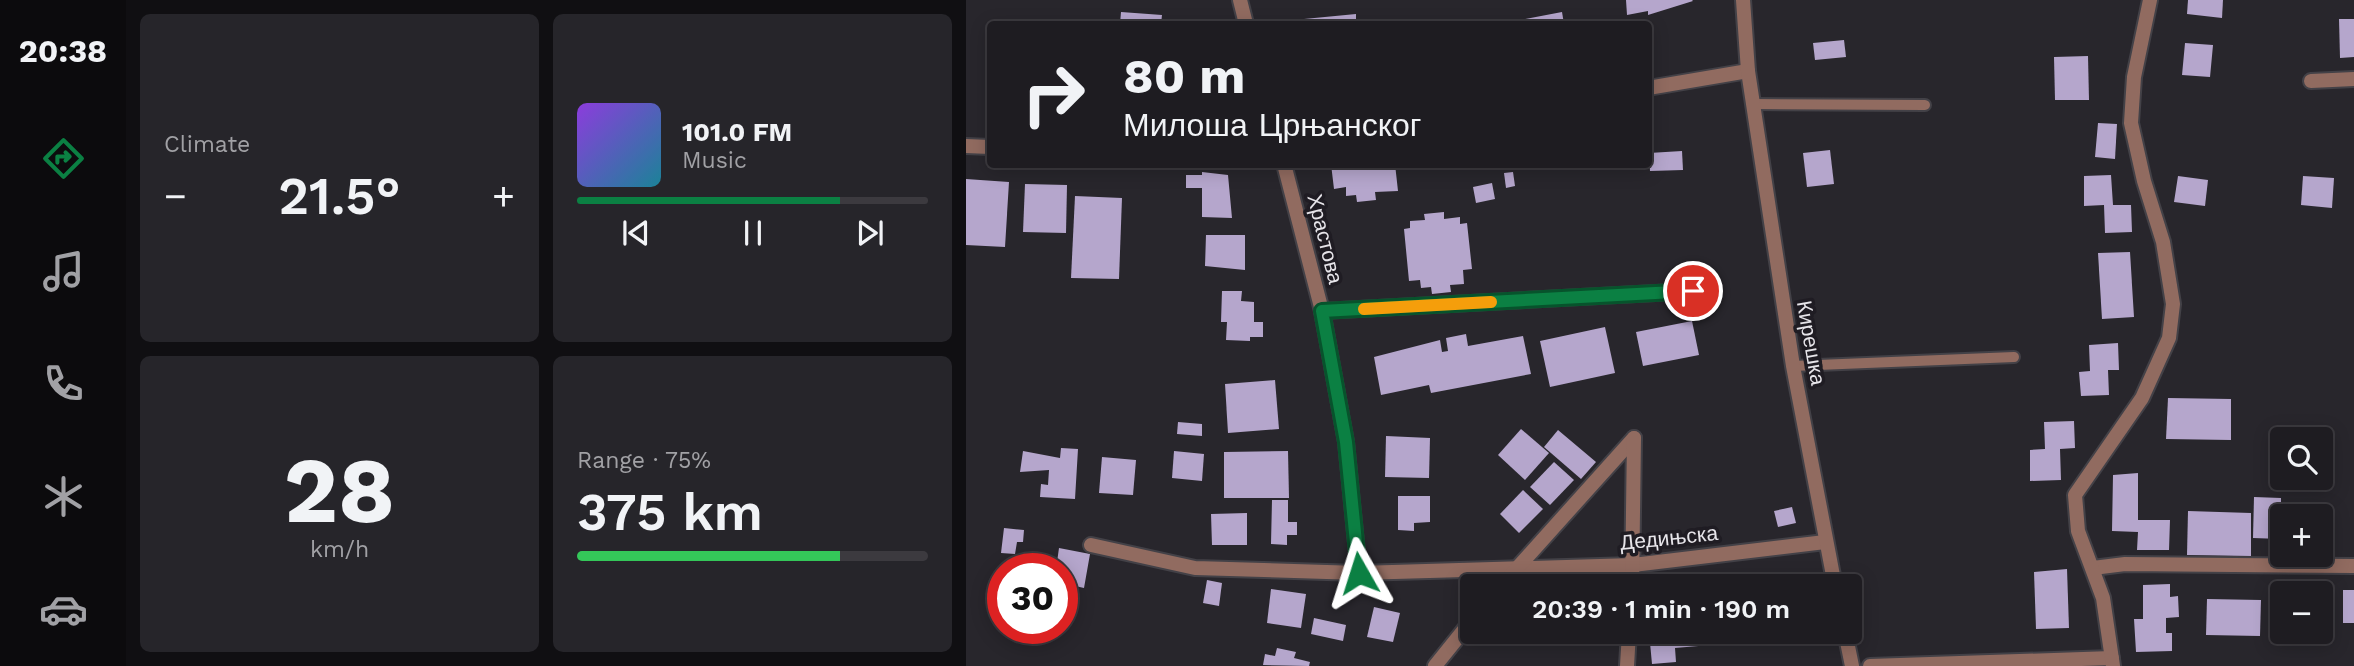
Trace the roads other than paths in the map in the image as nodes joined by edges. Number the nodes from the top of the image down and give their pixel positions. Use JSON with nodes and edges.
{"nodes":[{"id":1,"x":1240,"y":0,"type":"edge"},
{"id":2,"x":1743,"y":0,"type":"edge"},
{"id":3,"x":2150,"y":0,"type":"edge"},
{"id":4,"x":1245,"y":21,"type":"edge"},
{"id":5,"x":1748,"y":71,"type":"junction"},
{"id":6,"x":2354,"y":79,"type":"edge"},
{"id":7,"x":2311,"y":81,"type":"dead end"},
{"id":8,"x":1652,"y":87,"type":"edge"},
{"id":9,"x":1753,"y":104,"type":"junction"},
{"id":10,"x":1925,"y":105,"type":"dead end"},
{"id":11,"x":966,"y":146,"type":"edge"},
{"id":12,"x":987,"y":147,"type":"edge"},
{"id":13,"x":1285,"y":168,"type":"edge"},
{"id":14,"x":1693,"y":291,"type":"dead end"},
{"id":15,"x":1322,"y":311,"type":"junction"},
{"id":16,"x":2014,"y":357,"type":"dead end"},
{"id":17,"x":1793,"y":366,"type":"junction"},
{"id":18,"x":1825,"y":542,"type":"junction"},
{"id":19,"x":1091,"y":545,"type":"dead end"},
{"id":20,"x":1633,"y":565,"type":"junction"},
{"id":21,"x":2354,"y":566,"type":"edge"},
{"id":22,"x":1517,"y":568,"type":"junction"},
{"id":23,"x":2093,"y":568,"type":"junction"},
{"id":24,"x":1359,"y":573,"type":"junction"},
{"id":25,"x":1512,"y":574,"type":"edge"},
{"id":26,"x":1633,"y":574,"type":"edge"},
{"id":27,"x":1832,"y":574,"type":"edge"},
{"id":28,"x":1460,"y":635,"type":"edge"},
{"id":29,"x":1628,"y":644,"type":"edge"},
{"id":30,"x":1847,"y":644,"type":"edge"},
{"id":31,"x":2113,"y":662,"type":"edge"},
{"id":32,"x":1435,"y":666,"type":"edge"},
{"id":33,"x":1627,"y":666,"type":"edge"},
{"id":34,"x":1852,"y":666,"type":"edge"},
{"id":35,"x":1870,"y":666,"type":"edge"}],
"edges":[{"from":1,"to":4,"type":"street"},
{"from":2,"to":5,"type":"street","name":"Кирешка"},
{"from":3,"to":23,"type":"street"},
{"from":5,"to":8,"type":"street"},
{"from":5,"to":9,"type":"street","name":"Кирешка"},
{"from":6,"to":7,"type":"street"},
{"from":9,"to":10,"type":"lane"},
{"from":9,"to":17,"type":"street","name":"Кирешка"},
{"from":11,"to":12,"type":"street"},
{"from":13,"to":15,"type":"street","name":"Храстова"},
{"from":14,"to":15,"type":"street"},
{"from":15,"to":24,"type":"street","name":"Храстова"},
{"from":16,"to":17,"type":"lane"},
{"from":17,"to":18,"type":"street","name":"Кирешка"},
{"from":18,"to":20,"type":"street","name":"Дедињска"},
{"from":18,"to":27,"type":"street","name":"Кирешка"},
{"from":19,"to":24,"type":"street"},
{"from":20,"to":22,"type":"street","name":"Дедињска"},
{"from":20,"to":22,"type":"street"},
{"from":20,"to":26,"type":"street"},
{"from":21,"to":23,"type":"street"},
{"from":22,"to":24,"type":"street"},
{"from":22,"to":25,"type":"street"},
{"from":23,"to":31,"type":"street"},
{"from":28,"to":32,"type":"street"},
{"from":29,"to":33,"type":"street"},
{"from":30,"to":34,"type":"street"},
{"from":31,"to":35,"type":"street"}]}
